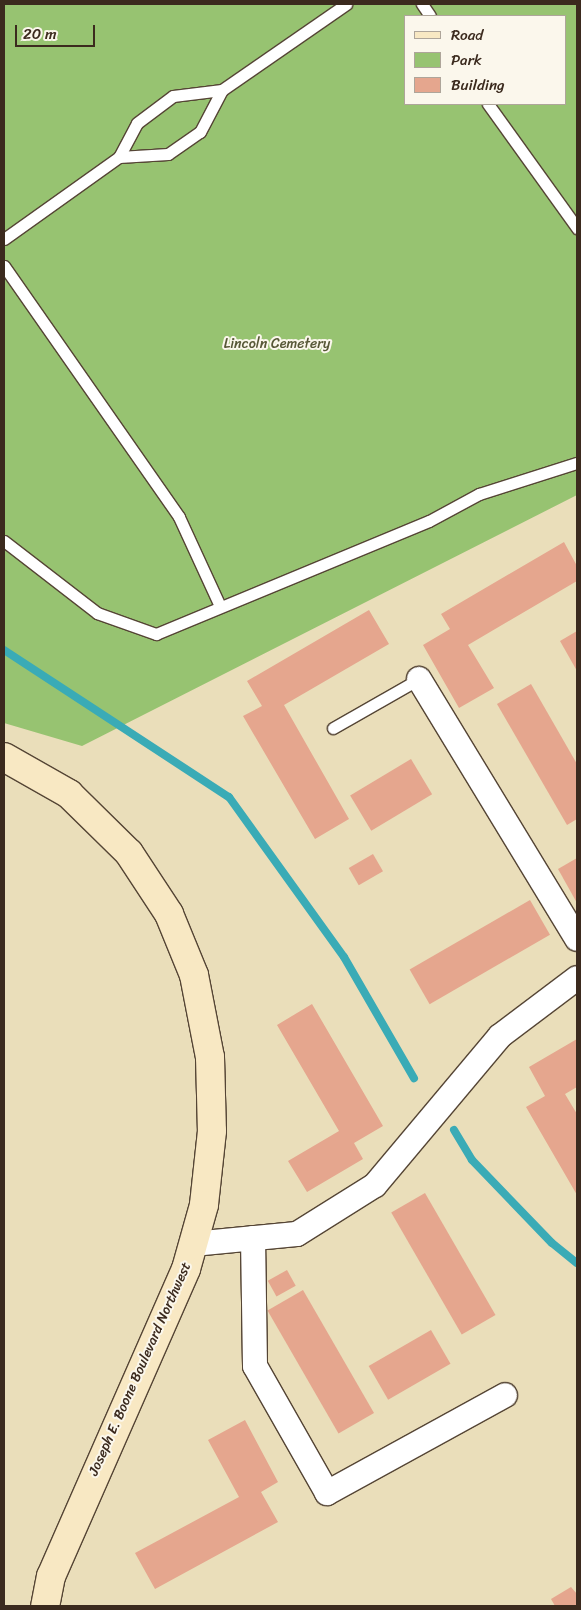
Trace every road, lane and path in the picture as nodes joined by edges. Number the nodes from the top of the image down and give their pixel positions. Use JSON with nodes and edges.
{"nodes":[{"id":1,"x":346,"y":4,"type":"edge"},
{"id":2,"x":422,"y":4,"type":"edge"},
{"id":3,"x":429,"y":15,"type":"edge"},
{"id":4,"x":222,"y":90,"type":"junction"},
{"id":5,"x":489,"y":105,"type":"edge"},
{"id":6,"x":119,"y":157,"type":"junction"},
{"id":7,"x":577,"y":228,"type":"edge"},
{"id":8,"x":4,"y":239,"type":"edge"},
{"id":9,"x":4,"y":266,"type":"edge"},
{"id":10,"x":577,"y":463,"type":"edge"},
{"id":11,"x":4,"y":541,"type":"edge"},
{"id":12,"x":220,"y":606,"type":"junction"},
{"id":13,"x":419,"y":679,"type":"joint"},
{"id":14,"x":333,"y":728,"type":"dead end"},
{"id":15,"x":4,"y":757,"type":"edge"},
{"id":16,"x":577,"y":939,"type":"edge"},
{"id":17,"x":577,"y":978,"type":"edge"},
{"id":18,"x":254,"y":1238,"type":"junction"},
{"id":19,"x":193,"y":1244,"type":"junction"},
{"id":20,"x":504,"y":1395,"type":"dead end"},
{"id":21,"x":45,"y":1606,"type":"edge"}],
"edges":[{"from":1,"to":4,"type":"lane"},
{"from":2,"to":3,"type":"lane"},
{"from":4,"to":6,"type":"lane"},
{"from":4,"to":6,"type":"lane"},
{"from":5,"to":7,"type":"lane"},
{"from":6,"to":8,"type":"lane"},
{"from":9,"to":12,"type":"lane"},
{"from":10,"to":12,"type":"lane"},
{"from":11,"to":12,"type":"lane"},
{"from":13,"to":14,"type":"lane"},
{"from":13,"to":16,"type":"street"},
{"from":15,"to":19,"type":"main road","name":"Joseph E. Boone Boulevard Northwest"},
{"from":17,"to":18,"type":"street"},
{"from":18,"to":19,"type":"street"},
{"from":18,"to":20,"type":"street"},
{"from":19,"to":21,"type":"main road","name":"Joseph E. Boone Boulevard Northwest"}]}
